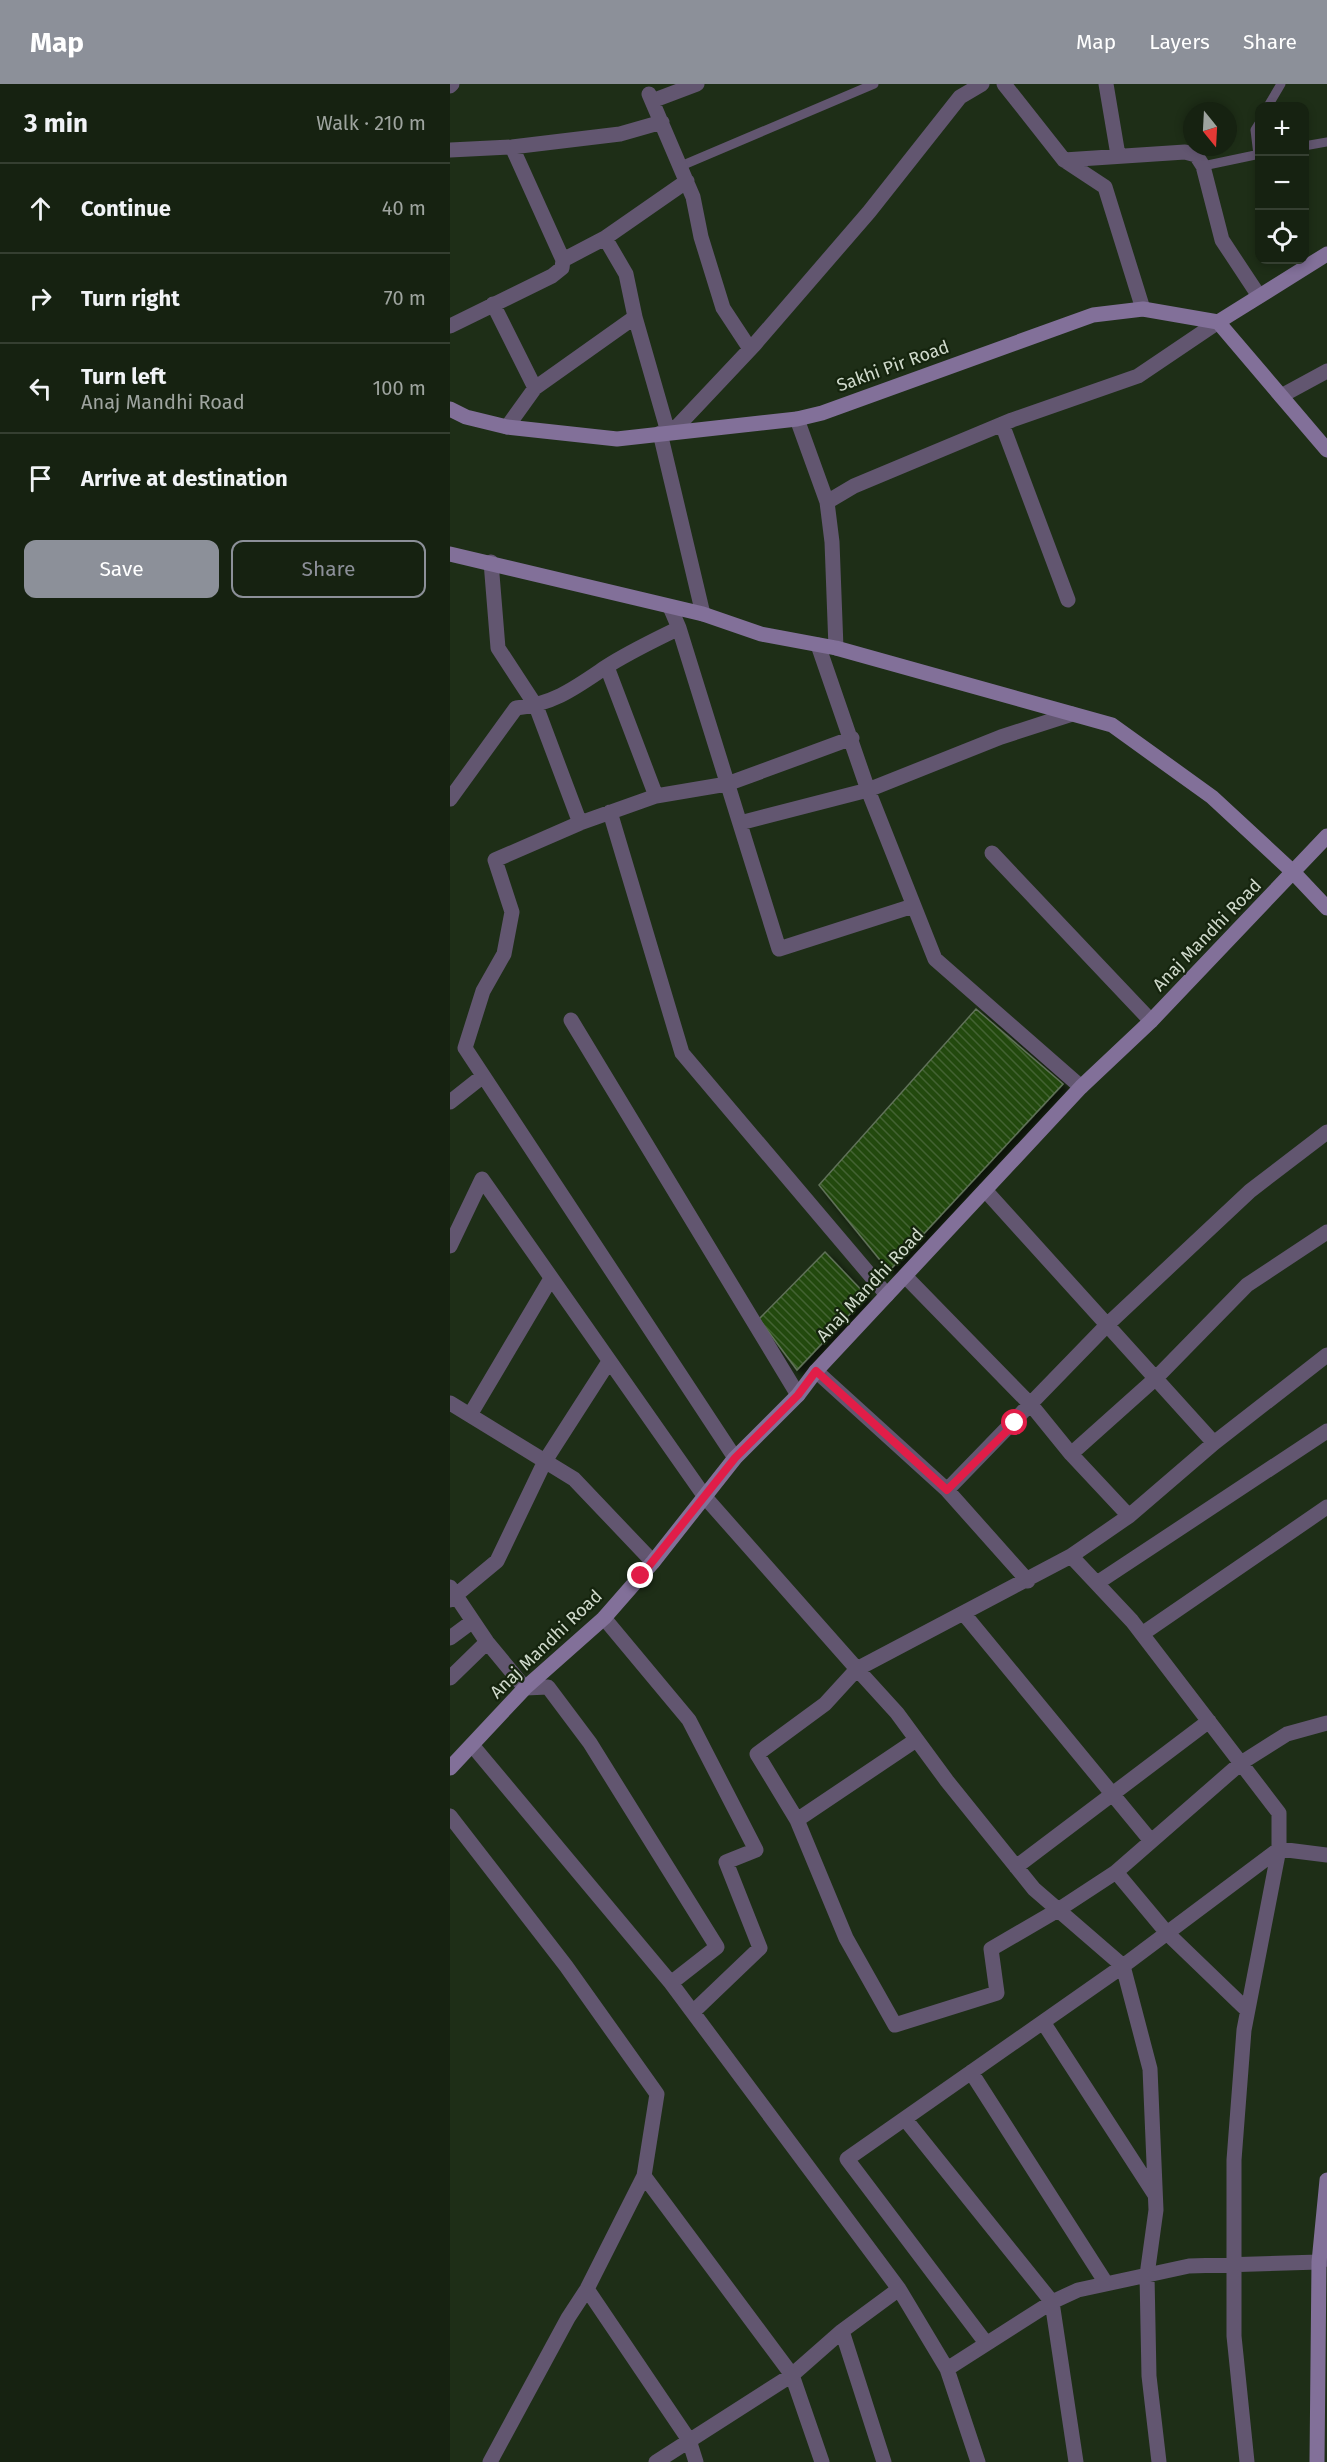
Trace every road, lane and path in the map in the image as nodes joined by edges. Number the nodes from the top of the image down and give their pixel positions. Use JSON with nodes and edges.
{"nodes":[{"id":1,"x":697,"y":84,"type":"edge"},
{"id":2,"x":873,"y":84,"type":"edge"},
{"id":3,"x":982,"y":84,"type":"edge"},
{"id":4,"x":1004,"y":84,"type":"edge"},
{"id":5,"x":1106,"y":84,"type":"edge"},
{"id":6,"x":1281,"y":84,"type":"edge"},
{"id":7,"x":1270,"y":102,"type":"edge"},
{"id":8,"x":662,"y":122,"type":"junction"},
{"id":9,"x":1327,"y":142,"type":"edge"},
{"id":10,"x":1309,"y":145,"type":"edge"},
{"id":11,"x":512,"y":147,"type":"junction"},
{"id":12,"x":450,"y":150,"type":"edge"},
{"id":13,"x":1118,"y":155,"type":"junction"},
{"id":14,"x":1255,"y":156,"type":"edge"},
{"id":15,"x":1064,"y":160,"type":"junction"},
{"id":16,"x":681,"y":166,"type":"junction"},
{"id":17,"x":1203,"y":166,"type":"junction"},
{"id":18,"x":687,"y":181,"type":"junction"},
{"id":19,"x":605,"y":238,"type":"junction"},
{"id":20,"x":1327,"y":254,"type":"edge"},
{"id":21,"x":563,"y":260,"type":"junction"},
{"id":22,"x":1259,"y":296,"type":"junction"},
{"id":23,"x":493,"y":304,"type":"junction"},
{"id":24,"x":1143,"y":309,"type":"junction"},
{"id":25,"x":635,"y":317,"type":"junction"},
{"id":26,"x":1218,"y":322,"type":"junction"},
{"id":27,"x":450,"y":326,"type":"edge"},
{"id":28,"x":750,"y":349,"type":"junction"},
{"id":29,"x":1327,"y":371,"type":"edge"},
{"id":30,"x":535,"y":388,"type":"junction"},
{"id":31,"x":1281,"y":396,"type":"junction"},
{"id":32,"x":450,"y":409,"type":"edge"},
{"id":33,"x":796,"y":419,"type":"junction"},
{"id":34,"x":1002,"y":424,"type":"junction"},
{"id":35,"x":507,"y":427,"type":"junction"},
{"id":36,"x":667,"y":432,"type":"junction"},
{"id":37,"x":1327,"y":450,"type":"edge"},
{"id":38,"x":827,"y":502,"type":"junction"},
{"id":39,"x":450,"y":554,"type":"edge"},
{"id":40,"x":491,"y":562,"type":"junction"},
{"id":41,"x":1068,"y":600,"type":"dead end"},
{"id":42,"x":670,"y":607,"type":"junction"},
{"id":43,"x":703,"y":614,"type":"junction"},
{"id":44,"x":679,"y":628,"type":"junction"},
{"id":45,"x":818,"y":645,"type":"junction"},
{"id":46,"x":836,"y":648,"type":"junction"},
{"id":47,"x":607,"y":667,"type":"junction"},
{"id":48,"x":536,"y":706,"type":"junction"},
{"id":49,"x":1072,"y":714,"type":"junction"},
{"id":50,"x":852,"y":738,"type":"junction"},
{"id":51,"x":728,"y":784,"type":"junction"},
{"id":52,"x":868,"y":790,"type":"junction"},
{"id":53,"x":656,"y":796,"type":"junction"},
{"id":54,"x":450,"y":799,"type":"edge"},
{"id":55,"x":610,"y":812,"type":"junction"},
{"id":56,"x":740,"y":823,"type":"junction"},
{"id":57,"x":580,"y":824,"type":"junction"},
{"id":58,"x":1327,"y":836,"type":"edge"},
{"id":59,"x":992,"y":853,"type":"dead end"},
{"id":60,"x":1293,"y":872,"type":"junction"},
{"id":61,"x":913,"y":906,"type":"junction"},
{"id":62,"x":1327,"y":908,"type":"edge"},
{"id":63,"x":571,"y":1020,"type":"dead end"},
{"id":64,"x":1151,"y":1021,"type":"junction"},
{"id":65,"x":457,"y":1050,"type":"edge"},
{"id":66,"x":483,"y":1076,"type":"junction"},
{"id":67,"x":1081,"y":1087,"type":"junction"},
{"id":68,"x":450,"y":1102,"type":"edge"},
{"id":69,"x":1327,"y":1132,"type":"edge"},
{"id":70,"x":985,"y":1190,"type":"junction"},
{"id":71,"x":1327,"y":1232,"type":"edge"},
{"id":72,"x":450,"y":1246,"type":"edge"},
{"id":73,"x":906,"y":1277,"type":"junction"},
{"id":74,"x":550,"y":1280,"type":"junction"},
{"id":75,"x":887,"y":1295,"type":"junction"},
{"id":76,"x":1107,"y":1325,"type":"junction"},
{"id":77,"x":1327,"y":1355,"type":"edge"},
{"id":78,"x":608,"y":1362,"type":"junction"},
{"id":79,"x":816,"y":1371,"type":"junction"},
{"id":80,"x":1156,"y":1378,"type":"junction"},
{"id":81,"x":798,"y":1395,"type":"junction"},
{"id":82,"x":450,"y":1403,"type":"edge"},
{"id":83,"x":1032,"y":1406,"type":"junction"},
{"id":84,"x":470,"y":1415,"type":"junction"},
{"id":85,"x":1327,"y":1431,"type":"edge"},
{"id":86,"x":1214,"y":1443,"type":"junction"},
{"id":87,"x":1071,"y":1454,"type":"junction"},
{"id":88,"x":735,"y":1458,"type":"junction"},
{"id":89,"x":545,"y":1461,"type":"junction"},
{"id":90,"x":947,"y":1490,"type":"junction"},
{"id":91,"x":705,"y":1497,"type":"junction"},
{"id":92,"x":1327,"y":1506,"type":"edge"},
{"id":93,"x":1129,"y":1516,"type":"junction"},
{"id":94,"x":1071,"y":1556,"type":"junction"},
{"id":95,"x":653,"y":1562,"type":"junction"},
{"id":96,"x":1028,"y":1581,"type":"junction"},
{"id":97,"x":1097,"y":1584,"type":"junction"},
{"id":98,"x":452,"y":1594,"type":"edge"},
{"id":99,"x":964,"y":1614,"type":"junction"},
{"id":100,"x":604,"y":1618,"type":"junction"},
{"id":101,"x":473,"y":1621,"type":"junction"},
{"id":102,"x":1142,"y":1634,"type":"junction"},
{"id":103,"x":450,"y":1638,"type":"edge"},
{"id":104,"x":487,"y":1642,"type":"junction"},
{"id":105,"x":857,"y":1669,"type":"junction"},
{"id":106,"x":450,"y":1678,"type":"edge"},
{"id":107,"x":525,"y":1688,"type":"junction"},
{"id":108,"x":1209,"y":1721,"type":"junction"},
{"id":109,"x":1327,"y":1722,"type":"edge"},
{"id":110,"x":916,"y":1740,"type":"junction"},
{"id":111,"x":472,"y":1745,"type":"junction"},
{"id":112,"x":1241,"y":1763,"type":"junction"},
{"id":113,"x":450,"y":1768,"type":"edge"},
{"id":114,"x":1112,"y":1793,"type":"junction"},
{"id":115,"x":450,"y":1816,"type":"edge"},
{"id":116,"x":797,"y":1820,"type":"junction"},
{"id":117,"x":1151,"y":1841,"type":"junction"},
{"id":118,"x":1279,"y":1849,"type":"junction"},
{"id":119,"x":1327,"y":1855,"type":"edge"},
{"id":120,"x":1016,"y":1867,"type":"junction"},
{"id":121,"x":1116,"y":1872,"type":"junction"},
{"id":122,"x":1058,"y":1911,"type":"junction"},
{"id":123,"x":1167,"y":1933,"type":"junction"},
{"id":124,"x":1123,"y":1966,"type":"junction"},
{"id":125,"x":671,"y":1983,"type":"junction"},
{"id":126,"x":1248,"y":2010,"type":"junction"},
{"id":127,"x":693,"y":2012,"type":"junction"},
{"id":128,"x":1043,"y":2022,"type":"junction"},
{"id":129,"x":971,"y":2073,"type":"junction"},
{"id":130,"x":905,"y":2119,"type":"junction"},
{"id":131,"x":644,"y":2176,"type":"junction"},
{"id":132,"x":1327,"y":2180,"type":"edge"},
{"id":133,"x":1155,"y":2195,"type":"junction"},
{"id":134,"x":1323,"y":2260,"type":"edge"},
{"id":135,"x":1235,"y":2264,"type":"junction"},
{"id":136,"x":1147,"y":2275,"type":"junction"},
{"id":137,"x":1107,"y":2283,"type":"junction"},
{"id":138,"x":587,"y":2289,"type":"junction"},
{"id":139,"x":899,"y":2289,"type":"junction"},
{"id":140,"x":1052,"y":2302,"type":"junction"},
{"id":141,"x":842,"y":2331,"type":"junction"},
{"id":142,"x":986,"y":2343,"type":"junction"},
{"id":143,"x":948,"y":2368,"type":"junction"},
{"id":144,"x":792,"y":2375,"type":"junction"},
{"id":145,"x":689,"y":2440,"type":"junction"},
{"id":146,"x":490,"y":2462,"type":"edge"},
{"id":147,"x":656,"y":2462,"type":"edge"},
{"id":148,"x":696,"y":2462,"type":"edge"},
{"id":149,"x":822,"y":2462,"type":"edge"},
{"id":150,"x":884,"y":2462,"type":"edge"},
{"id":151,"x":978,"y":2462,"type":"edge"},
{"id":152,"x":1076,"y":2462,"type":"edge"},
{"id":153,"x":1159,"y":2462,"type":"edge"},
{"id":154,"x":1247,"y":2462,"type":"edge"},
{"id":155,"x":1317,"y":2462,"type":"edge"}],
"edges":[{"from":1,"to":8,"type":"street"},
{"from":2,"to":16,"type":"lane"},
{"from":3,"to":28,"type":"street"},
{"from":4,"to":15,"type":"street"},
{"from":5,"to":13,"type":"street"},
{"from":6,"to":7,"type":"lane"},
{"from":8,"to":11,"type":"street"},
{"from":8,"to":16,"type":"street"},
{"from":9,"to":10,"type":"lane"},
{"from":11,"to":12,"type":"street"},
{"from":11,"to":21,"type":"street"},
{"from":13,"to":15,"type":"street"},
{"from":13,"to":17,"type":"street"},
{"from":14,"to":17,"type":"lane"},
{"from":15,"to":24,"type":"street"},
{"from":16,"to":18,"type":"street"},
{"from":17,"to":22,"type":"street"},
{"from":18,"to":19,"type":"street"},
{"from":18,"to":28,"type":"street"},
{"from":19,"to":21,"type":"street"},
{"from":19,"to":25,"type":"street"},
{"from":20,"to":22,"type":"street"},
{"from":21,"to":23,"type":"street"},
{"from":22,"to":26,"type":"street"},
{"from":23,"to":27,"type":"street"},
{"from":23,"to":30,"type":"street"},
{"from":24,"to":26,"type":"street","name":"Sakhi Pir Road"},
{"from":24,"to":33,"type":"street","name":"Sakhi Pir Road"},
{"from":25,"to":30,"type":"street"},
{"from":25,"to":36,"type":"street"},
{"from":26,"to":31,"type":"street"},
{"from":26,"to":34,"type":"street"},
{"from":28,"to":36,"type":"street"},
{"from":29,"to":31,"type":"street"},
{"from":30,"to":35,"type":"street"},
{"from":31,"to":37,"type":"street"},
{"from":32,"to":35,"type":"street","name":"Sakhi Pir Road"},
{"from":33,"to":36,"type":"street","name":"Sakhi Pir Road"},
{"from":33,"to":38,"type":"street"},
{"from":34,"to":38,"type":"street"},
{"from":34,"to":41,"type":"street"},
{"from":35,"to":36,"type":"street","name":"Sakhi Pir Road"},
{"from":36,"to":43,"type":"street"},
{"from":38,"to":46,"type":"street"},
{"from":39,"to":40,"type":"street"},
{"from":40,"to":42,"type":"street"},
{"from":40,"to":48,"type":"street"},
{"from":42,"to":43,"type":"street"},
{"from":42,"to":44,"type":"street"},
{"from":43,"to":45,"type":"street"},
{"from":44,"to":47,"type":"street"},
{"from":44,"to":51,"type":"street"},
{"from":45,"to":46,"type":"street"},
{"from":45,"to":50,"type":"street"},
{"from":46,"to":49,"type":"street"},
{"from":47,"to":48,"type":"street"},
{"from":47,"to":53,"type":"street"},
{"from":48,"to":54,"type":"street"},
{"from":48,"to":57,"type":"street"},
{"from":49,"to":52,"type":"street"},
{"from":49,"to":60,"type":"street"},
{"from":50,"to":51,"type":"street"},
{"from":50,"to":52,"type":"street"},
{"from":51,"to":53,"type":"street"},
{"from":51,"to":56,"type":"street"},
{"from":52,"to":56,"type":"street"},
{"from":52,"to":61,"type":"street"},
{"from":53,"to":55,"type":"street"},
{"from":55,"to":57,"type":"street"},
{"from":55,"to":75,"type":"street"},
{"from":56,"to":61,"type":"street"},
{"from":57,"to":65,"type":"street"},
{"from":58,"to":60,"type":"street","name":"Anaj Mandhi Road"},
{"from":59,"to":64,"type":"street"},
{"from":60,"to":62,"type":"street"},
{"from":60,"to":64,"type":"street","name":"Anaj Mandhi Road"},
{"from":61,"to":67,"type":"street"},
{"from":63,"to":81,"type":"street"},
{"from":64,"to":67,"type":"street","name":"Anaj Mandhi Road"},
{"from":65,"to":66,"type":"street"},
{"from":66,"to":68,"type":"street"},
{"from":66,"to":88,"type":"street"},
{"from":67,"to":70,"type":"street","name":"Anaj Mandhi Road"},
{"from":69,"to":76,"type":"street"},
{"from":70,"to":73,"type":"street","name":"Anaj Mandhi Road"},
{"from":70,"to":76,"type":"street"},
{"from":71,"to":80,"type":"street"},
{"from":72,"to":74,"type":"street"},
{"from":73,"to":75,"type":"street","name":"Anaj Mandhi Road"},
{"from":73,"to":83,"type":"street"},
{"from":74,"to":78,"type":"street"},
{"from":74,"to":84,"type":"street"},
{"from":75,"to":79,"type":"street","name":"Anaj Mandhi Road"},
{"from":76,"to":80,"type":"street"},
{"from":76,"to":83,"type":"street"},
{"from":77,"to":86,"type":"street"},
{"from":78,"to":89,"type":"street"},
{"from":78,"to":91,"type":"street"},
{"from":79,"to":81,"type":"street","name":"Anaj Mandhi Road"},
{"from":79,"to":90,"type":"street"},
{"from":80,"to":86,"type":"street"},
{"from":80,"to":87,"type":"street"},
{"from":81,"to":88,"type":"street","name":"Anaj Mandhi Road"},
{"from":82,"to":84,"type":"street"},
{"from":83,"to":87,"type":"street"},
{"from":83,"to":90,"type":"street"},
{"from":84,"to":89,"type":"street"},
{"from":85,"to":97,"type":"street"},
{"from":86,"to":93,"type":"street"},
{"from":87,"to":93,"type":"street"},
{"from":88,"to":91,"type":"street","name":"Anaj Mandhi Road"},
{"from":89,"to":95,"type":"street"},
{"from":89,"to":98,"type":"street"},
{"from":90,"to":96,"type":"street"},
{"from":91,"to":95,"type":"street","name":"Anaj Mandhi Road"},
{"from":91,"to":105,"type":"street"},
{"from":92,"to":102,"type":"street"},
{"from":93,"to":94,"type":"street"},
{"from":94,"to":96,"type":"street"},
{"from":94,"to":97,"type":"street"},
{"from":95,"to":100,"type":"street","name":"Anaj Mandhi Road"},
{"from":96,"to":99,"type":"street"},
{"from":97,"to":102,"type":"street"},
{"from":98,"to":101,"type":"street"},
{"from":99,"to":105,"type":"street"},
{"from":99,"to":114,"type":"street"},
{"from":100,"to":107,"type":"street","name":"Anaj Mandhi Road"},
{"from":100,"to":127,"type":"street"},
{"from":101,"to":103,"type":"street"},
{"from":101,"to":104,"type":"street"},
{"from":102,"to":108,"type":"street"},
{"from":104,"to":106,"type":"street"},
{"from":104,"to":107,"type":"street"},
{"from":105,"to":110,"type":"street"},
{"from":105,"to":116,"type":"street"},
{"from":107,"to":111,"type":"street","name":"Anaj Mandhi Road"},
{"from":107,"to":125,"type":"street"},
{"from":108,"to":112,"type":"street"},
{"from":108,"to":114,"type":"street"},
{"from":109,"to":112,"type":"street"},
{"from":110,"to":116,"type":"street"},
{"from":110,"to":120,"type":"street"},
{"from":111,"to":113,"type":"street","name":"Anaj Mandhi Road"},
{"from":111,"to":125,"type":"street"},
{"from":112,"to":117,"type":"street"},
{"from":112,"to":118,"type":"street"},
{"from":114,"to":117,"type":"street"},
{"from":114,"to":120,"type":"street"},
{"from":115,"to":131,"type":"street"},
{"from":116,"to":122,"type":"street"},
{"from":117,"to":121,"type":"street"},
{"from":118,"to":119,"type":"street"},
{"from":118,"to":123,"type":"street"},
{"from":118,"to":126,"type":"street"},
{"from":120,"to":122,"type":"street"},
{"from":121,"to":122,"type":"street"},
{"from":121,"to":123,"type":"street"},
{"from":122,"to":124,"type":"street"},
{"from":123,"to":124,"type":"street"},
{"from":123,"to":126,"type":"street"},
{"from":124,"to":128,"type":"street"},
{"from":124,"to":133,"type":"street"},
{"from":125,"to":127,"type":"street"},
{"from":126,"to":135,"type":"street"},
{"from":127,"to":139,"type":"street"},
{"from":128,"to":129,"type":"street"},
{"from":128,"to":133,"type":"street"},
{"from":129,"to":130,"type":"street"},
{"from":129,"to":137,"type":"street"},
{"from":130,"to":140,"type":"street"},
{"from":130,"to":142,"type":"street"},
{"from":131,"to":138,"type":"street"},
{"from":131,"to":144,"type":"street"},
{"from":132,"to":134,"type":"street"},
{"from":133,"to":136,"type":"street"},
{"from":134,"to":135,"type":"street"},
{"from":134,"to":155,"type":"street"},
{"from":135,"to":136,"type":"street"},
{"from":135,"to":154,"type":"street"},
{"from":136,"to":137,"type":"street"},
{"from":136,"to":153,"type":"street"},
{"from":137,"to":140,"type":"street"},
{"from":138,"to":145,"type":"street"},
{"from":138,"to":146,"type":"street"},
{"from":139,"to":141,"type":"street"},
{"from":139,"to":143,"type":"street"},
{"from":140,"to":142,"type":"street"},
{"from":140,"to":152,"type":"street"},
{"from":141,"to":144,"type":"street"},
{"from":141,"to":150,"type":"street"},
{"from":142,"to":143,"type":"street"},
{"from":143,"to":151,"type":"street"},
{"from":144,"to":145,"type":"street"},
{"from":144,"to":149,"type":"street"},
{"from":145,"to":147,"type":"street"},
{"from":145,"to":148,"type":"street"}]}
